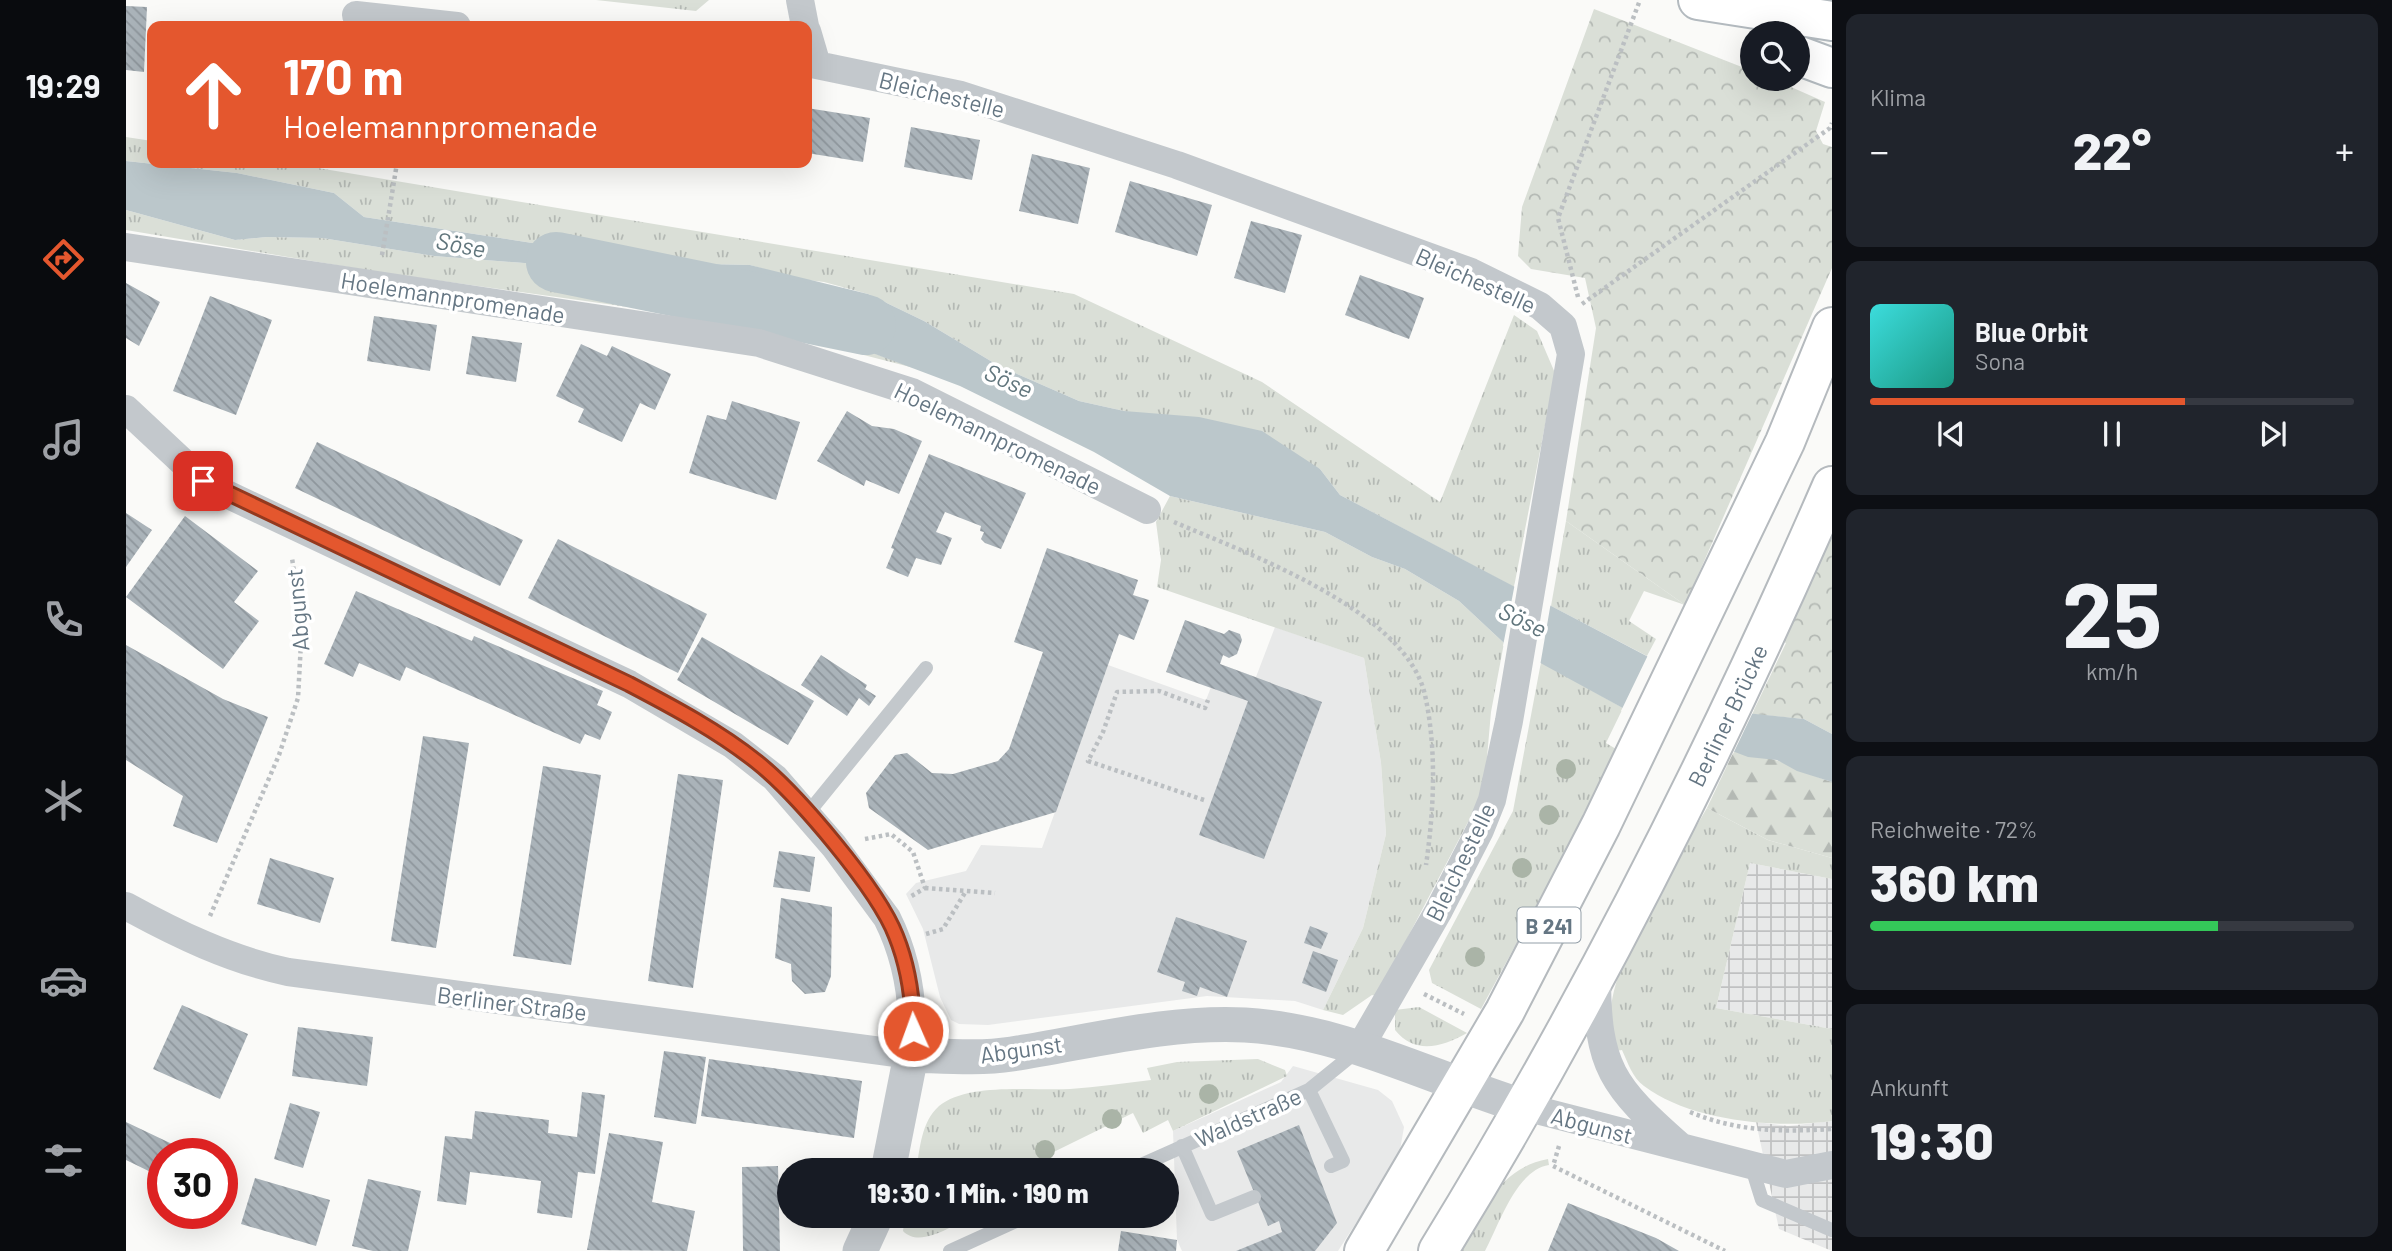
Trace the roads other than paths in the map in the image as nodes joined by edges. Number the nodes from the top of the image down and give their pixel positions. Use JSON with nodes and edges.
{"nodes":[{"id":1,"x":800,"y":0,"type":"edge"},
{"id":2,"x":1697,"y":0,"type":"edge"},
{"id":3,"x":356,"y":15,"type":"dead end"},
{"id":4,"x":411,"y":21,"type":"edge"},
{"id":5,"x":804,"y":21,"type":"edge"},
{"id":6,"x":1832,"y":21,"type":"edge"},
{"id":7,"x":1740,"y":28,"type":"edge"},
{"id":8,"x":1810,"y":60,"type":"edge"},
{"id":9,"x":812,"y":64,"type":"edge"},
{"id":10,"x":1832,"y":68,"type":"edge"},
{"id":11,"x":126,"y":247,"type":"edge"},
{"id":12,"x":1832,"y":327,"type":"edge"},
{"id":13,"x":126,"y":409,"type":"edge"},
{"id":14,"x":1832,"y":486,"type":"edge"},
{"id":15,"x":1147,"y":510,"type":"road end"},
{"id":16,"x":926,"y":668,"type":"dead end"},
{"id":17,"x":808,"y":813,"type":"junction"},
{"id":18,"x":127,"y":908,"type":"edge"},
{"id":19,"x":1597,"y":971,"type":"junction"},
{"id":20,"x":1359,"y":1049,"type":"junction"},
{"id":21,"x":911,"y":1055,"type":"junction"},
{"id":22,"x":1461,"y":1087,"type":"junction"},
{"id":23,"x":1309,"y":1090,"type":"junction"},
{"id":24,"x":1525,"y":1107,"type":"junction"},
{"id":25,"x":1182,"y":1146,"type":"junction"},
{"id":26,"x":1685,"y":1150,"type":"junction"},
{"id":27,"x":891,"y":1158,"type":"edge"},
{"id":28,"x":1156,"y":1158,"type":"edge"},
{"id":29,"x":1832,"y":1165,"type":"edge"},
{"id":30,"x":1331,"y":1166,"type":"dead end"},
{"id":31,"x":1752,"y":1168,"type":"junction"},
{"id":32,"x":1254,"y":1197,"type":"dead end"},
{"id":33,"x":871,"y":1228,"type":"edge"},
{"id":34,"x":1001,"y":1228,"type":"edge"},
{"id":35,"x":1832,"y":1230,"type":"edge"},
{"id":36,"x":860,"y":1251,"type":"edge"},
{"id":37,"x":950,"y":1251,"type":"edge"},
{"id":38,"x":1364,"y":1251,"type":"edge"},
{"id":39,"x":1438,"y":1251,"type":"edge"}],
"edges":[{"from":1,"to":5,"type":"street","name":"Bleichestelle"},
{"from":2,"to":6,"type":"main road"},
{"from":2,"to":7,"type":"main road"},
{"from":3,"to":4,"type":"street"},
{"from":8,"to":10,"type":"main road"},
{"from":9,"to":20,"type":"street","name":"Bleichestelle"},
{"from":11,"to":15,"type":"street","name":"Hoelemannpromenade"},
{"from":12,"to":22,"type":"main road","number":"B 241"},
{"from":13,"to":17,"type":"street","name":"Abgunst"},
{"from":14,"to":19,"type":"main road","name":"Berliner Brücke","number":"B 241"},
{"from":16,"to":17,"type":"lane"},
{"from":17,"to":21,"type":"street","name":"Abgunst"},
{"from":18,"to":21,"type":"street","name":"Berliner Straße"},
{"from":19,"to":24,"type":"main road","number":"B 241"},
{"from":19,"to":26,"type":"street"},
{"from":20,"to":21,"type":"street","name":"Abgunst"},
{"from":20,"to":22,"type":"street","name":"Abgunst"},
{"from":20,"to":23,"type":"lane","name":"Waldstraße"},
{"from":21,"to":27,"type":"street"},
{"from":22,"to":24,"type":"street","name":"Abgunst"},
{"from":22,"to":38,"type":"main road","number":"B 241"},
{"from":23,"to":25,"type":"lane","name":"Waldstraße"},
{"from":23,"to":30,"type":"lane"},
{"from":24,"to":26,"type":"street","name":"Abgunst"},
{"from":24,"to":39,"type":"main road","number":"B 241"},
{"from":25,"to":28,"type":"lane","name":"Waldstraße"},
{"from":25,"to":32,"type":"lane"},
{"from":26,"to":31,"type":"street","name":"Abgunst"},
{"from":29,"to":31,"type":"street","name":"Abgunst"},
{"from":31,"to":35,"type":"lane"},
{"from":33,"to":36,"type":"street"},
{"from":34,"to":37,"type":"lane"}]}
